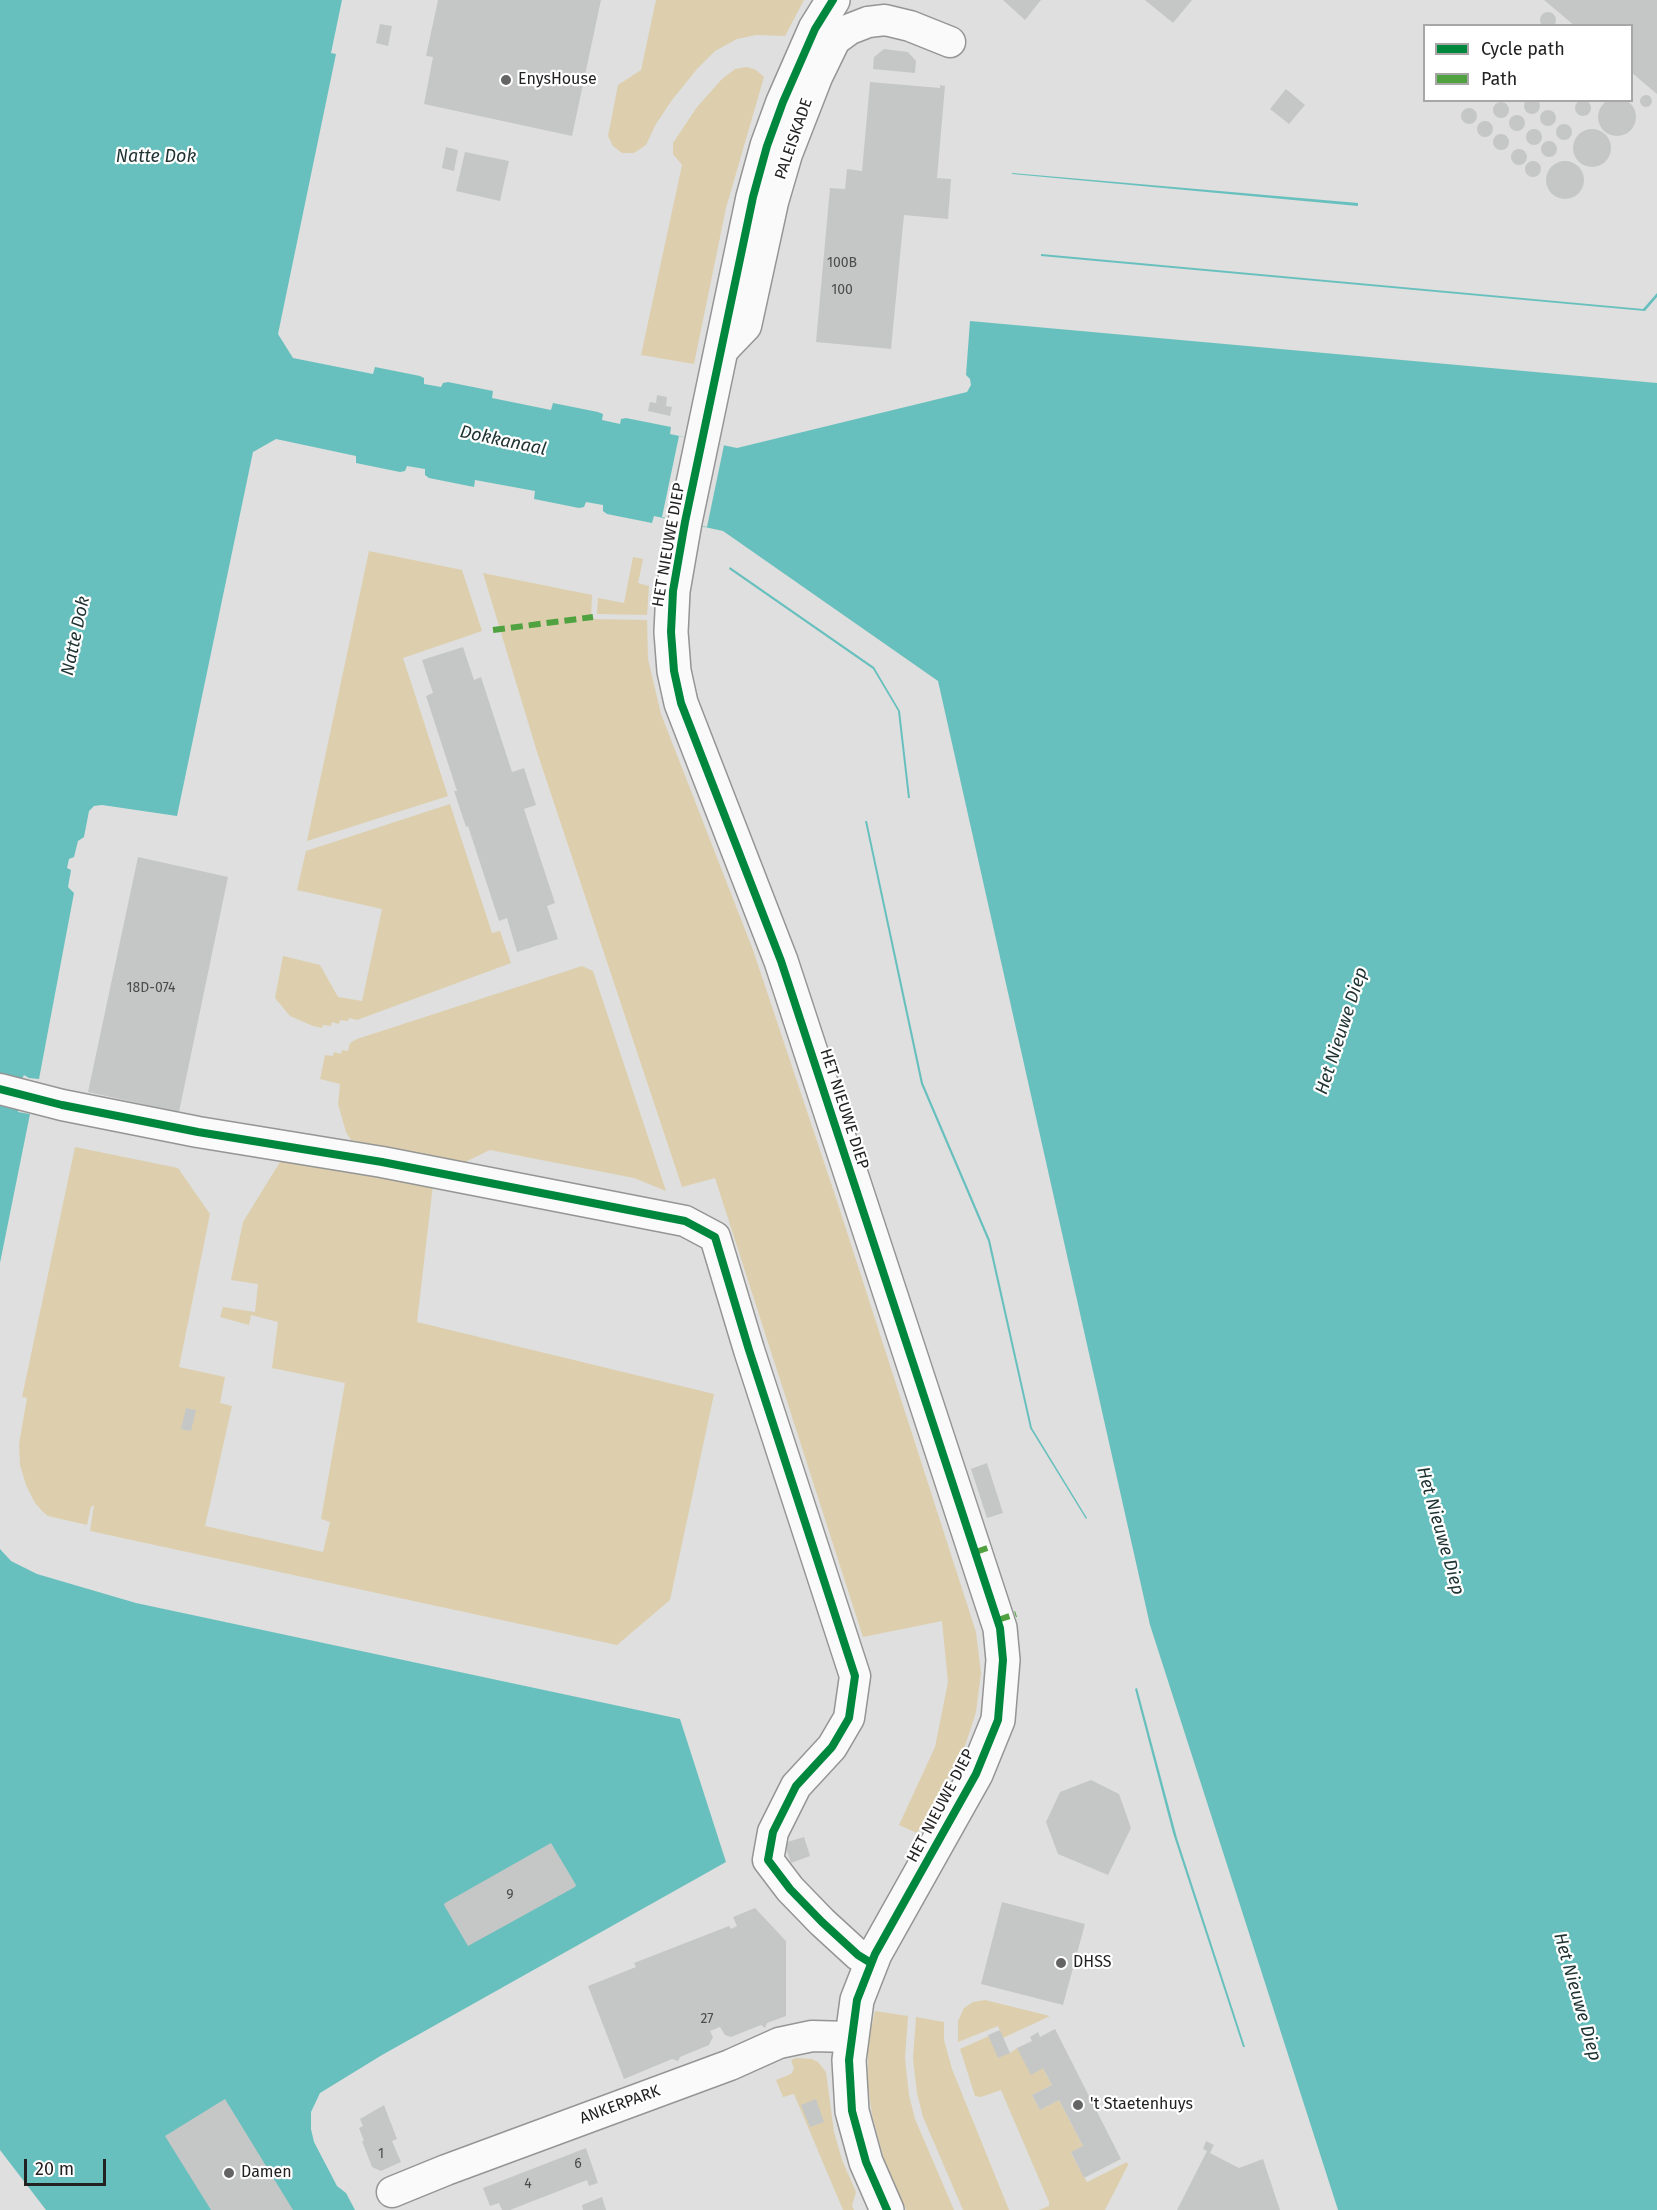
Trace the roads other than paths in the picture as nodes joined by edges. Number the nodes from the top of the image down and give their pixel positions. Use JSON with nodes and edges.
{"nodes":[{"id":1,"x":833,"y":0,"type":"edge"},
{"id":2,"x":893,"y":0,"type":"edge"},
{"id":3,"x":720,"y":353,"type":"junction"},
{"id":4,"x":11,"y":1091,"type":"edge"},
{"id":5,"x":871,"y":1963,"type":"junction"},
{"id":6,"x":851,"y":2037,"type":"junction"},
{"id":7,"x":392,"y":2192,"type":"dead end"},
{"id":8,"x":886,"y":2210,"type":"edge"}],
"edges":[{"from":1,"to":3,"type":"street","name":"HET NIEUWE DIEP"},
{"from":2,"to":3,"type":"street","name":"PALEISKADE"},
{"from":3,"to":5,"type":"street","name":"HET NIEUWE DIEP"},
{"from":4,"to":5,"type":"street"},
{"from":5,"to":6,"type":"street","name":"HET NIEUWE DIEP"},
{"from":6,"to":7,"type":"street","name":"ANKERPARK"},
{"from":6,"to":8,"type":"street","name":"HET NIEUWE DIEP"}]}
